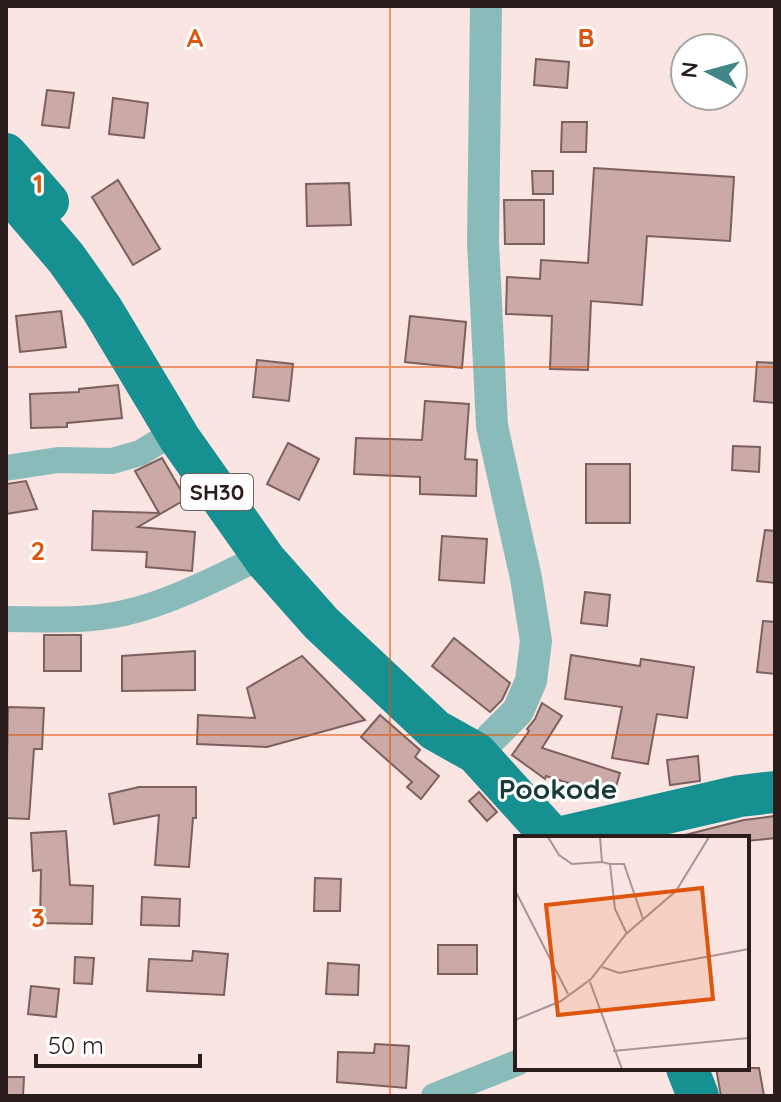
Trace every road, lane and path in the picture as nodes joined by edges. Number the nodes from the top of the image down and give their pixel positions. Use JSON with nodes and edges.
{"nodes":[{"id":1,"x":486,"y":6,"type":"edge"},
{"id":2,"x":6,"y":154,"type":"edge"},
{"id":3,"x":6,"y":188,"type":"edge"},
{"id":4,"x":176,"y":431,"type":"junction"},
{"id":5,"x":6,"y":468,"type":"edge"},
{"id":6,"x":263,"y":556,"type":"junction"},
{"id":7,"x":6,"y":619,"type":"edge"},
{"id":8,"x":476,"y":753,"type":"junction"},
{"id":9,"x":775,"y":792,"type":"edge"},
{"id":10,"x":554,"y":836,"type":"edge"},
{"id":11,"x":565,"y":836,"type":"edge"},
{"id":12,"x":515,"y":1064,"type":"edge"},
{"id":13,"x":434,"y":1096,"type":"edge"}],
"edges":[{"from":1,"to":8,"type":"street"},
{"from":2,"to":8,"type":"main road"},
{"from":3,"to":4,"type":"main road","number":"SH30"},
{"from":4,"to":5,"type":"street"},
{"from":4,"to":6,"type":"main road","number":"SH30"},
{"from":6,"to":7,"type":"street"},
{"from":6,"to":8,"type":"main road","number":"SH30"},
{"from":8,"to":10,"type":"main road","number":"SH30"},
{"from":9,"to":11,"type":"main road"},
{"from":12,"to":13,"type":"street"}]}
